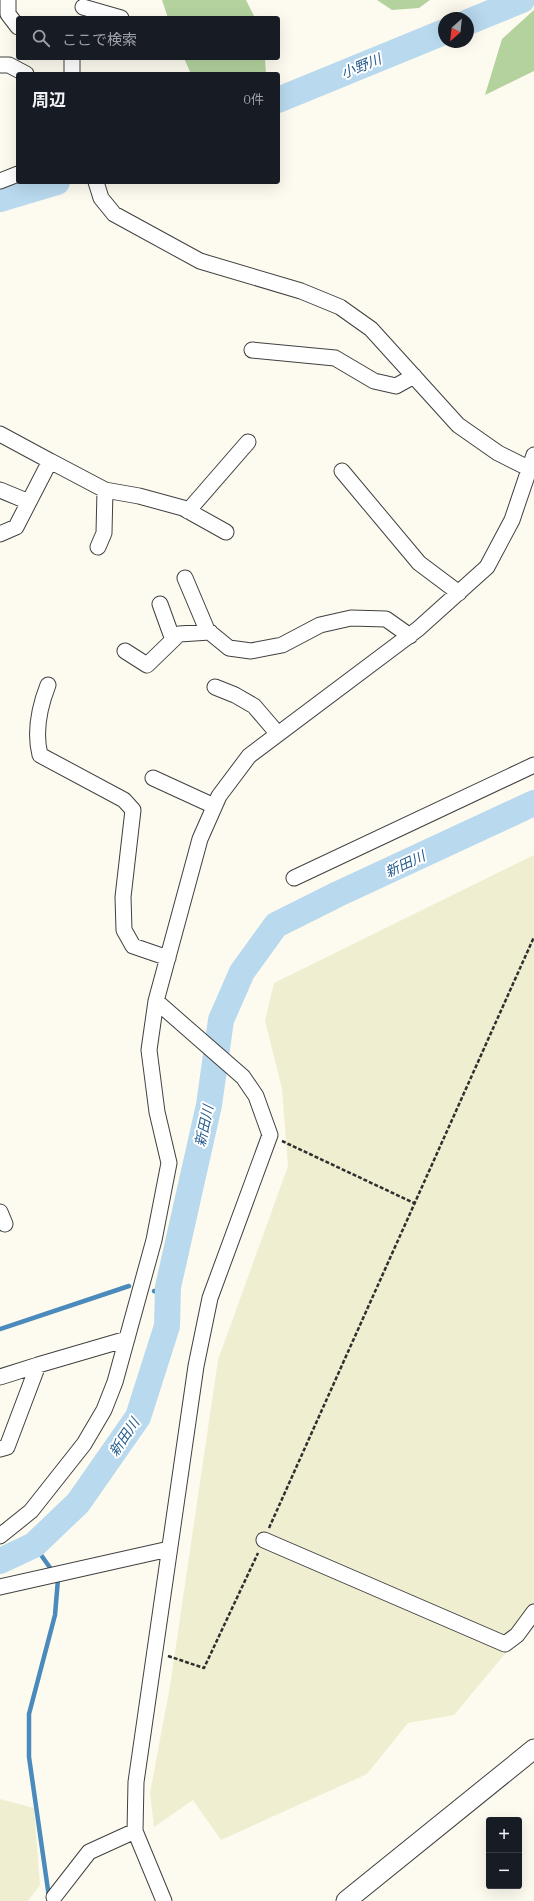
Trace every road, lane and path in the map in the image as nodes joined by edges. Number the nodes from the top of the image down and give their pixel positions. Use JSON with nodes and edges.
{"nodes":[{"id":1,"x":8,"y":0,"type":"edge"},
{"id":2,"x":83,"y":8,"type":"edge"},
{"id":3,"x":113,"y":16,"type":"edge"},
{"id":4,"x":16,"y":26,"type":"edge"},
{"id":5,"x":72,"y":60,"type":"edge"},
{"id":6,"x":0,"y":65,"type":"edge"},
{"id":7,"x":22,"y":72,"type":"edge"},
{"id":8,"x":72,"y":72,"type":"edge"},
{"id":9,"x":16,"y":175,"type":"edge"},
{"id":10,"x":0,"y":181,"type":"edge"},
{"id":11,"x":97,"y":184,"type":"edge"},
{"id":12,"x":252,"y":350,"type":"dead end"},
{"id":13,"x":414,"y":376,"type":"junction"},
{"id":14,"x":0,"y":434,"type":"edge"},
{"id":15,"x":248,"y":442,"type":"dead end"},
{"id":16,"x":50,"y":461,"type":"junction"},
{"id":17,"x":532,"y":465,"type":"edge"},
{"id":18,"x":342,"y":471,"type":"dead end"},
{"id":19,"x":0,"y":490,"type":"edge"},
{"id":20,"x":105,"y":490,"type":"junction"},
{"id":21,"x":29,"y":502,"type":"junction"},
{"id":22,"x":188,"y":510,"type":"junction"},
{"id":23,"x":226,"y":532,"type":"dead end"},
{"id":24,"x":0,"y":534,"type":"edge"},
{"id":25,"x":98,"y":547,"type":"dead end"},
{"id":26,"x":185,"y":578,"type":"dead end"},
{"id":27,"x":459,"y":593,"type":"junction"},
{"id":28,"x":160,"y":604,"type":"dead end"},
{"id":29,"x":210,"y":632,"type":"junction"},
{"id":30,"x":410,"y":636,"type":"junction"},
{"id":31,"x":173,"y":640,"type":"junction"},
{"id":32,"x":125,"y":650,"type":"dead end"},
{"id":33,"x":48,"y":685,"type":"dead end"},
{"id":34,"x":215,"y":687,"type":"dead end"},
{"id":35,"x":278,"y":734,"type":"junction"},
{"id":36,"x":534,"y":765,"type":"edge"},
{"id":37,"x":154,"y":778,"type":"dead end"},
{"id":38,"x":214,"y":806,"type":"junction"},
{"id":39,"x":294,"y":878,"type":"dead end"},
{"id":40,"x":534,"y":937,"type":"edge"},
{"id":41,"x":168,"y":958,"type":"junction"},
{"id":42,"x":156,"y":1001,"type":"junction"},
{"id":43,"x":270,"y":1136,"type":"junction"},
{"id":44,"x":414,"y":1203,"type":"junction"},
{"id":45,"x":127,"y":1339,"type":"junction"},
{"id":46,"x":38,"y":1365,"type":"junction"},
{"id":47,"x":0,"y":1377,"type":"edge"},
{"id":48,"x":0,"y":1449,"type":"edge"},
{"id":49,"x":0,"y":1536,"type":"edge"},
{"id":50,"x":264,"y":1540,"type":"junction"},
{"id":51,"x":169,"y":1549,"type":"junction"},
{"id":52,"x":0,"y":1587,"type":"edge"},
{"id":53,"x":534,"y":1612,"type":"edge"},
{"id":54,"x":156,"y":1652,"type":"junction"},
{"id":55,"x":534,"y":1749,"type":"edge"},
{"id":56,"x":135,"y":1831,"type":"junction"},
{"id":57,"x":59,"y":1899,"type":"edge"},
{"id":58,"x":164,"y":1901,"type":"edge"},
{"id":59,"x":346,"y":1901,"type":"edge"}],
"edges":[{"from":1,"to":4,"type":"street"},
{"from":2,"to":3,"type":"street"},
{"from":5,"to":8,"type":"street"},
{"from":6,"to":7,"type":"street"},
{"from":9,"to":10,"type":"street"},
{"from":11,"to":13,"type":"street"},
{"from":12,"to":13,"type":"street"},
{"from":13,"to":17,"type":"street"},
{"from":14,"to":16,"type":"street"},
{"from":15,"to":22,"type":"street"},
{"from":16,"to":20,"type":"street"},
{"from":16,"to":21,"type":"street"},
{"from":17,"to":27,"type":"street"},
{"from":18,"to":27,"type":"street"},
{"from":19,"to":21,"type":"street"},
{"from":20,"to":22,"type":"street"},
{"from":20,"to":25,"type":"street"},
{"from":21,"to":24,"type":"street"},
{"from":22,"to":23,"type":"street"},
{"from":26,"to":29,"type":"street"},
{"from":27,"to":30,"type":"street"},
{"from":28,"to":31,"type":"street"},
{"from":29,"to":30,"type":"street"},
{"from":29,"to":31,"type":"street"},
{"from":30,"to":35,"type":"street"},
{"from":31,"to":32,"type":"street"},
{"from":33,"to":41,"type":"street"},
{"from":34,"to":35,"type":"street"},
{"from":35,"to":38,"type":"street"},
{"from":36,"to":39,"type":"street"},
{"from":37,"to":38,"type":"street"},
{"from":38,"to":41,"type":"street"},
{"from":40,"to":44,"type":"path"},
{"from":41,"to":42,"type":"street"},
{"from":42,"to":43,"type":"street"},
{"from":42,"to":45,"type":"street"},
{"from":43,"to":44,"type":"path"},
{"from":43,"to":51,"type":"street"},
{"from":44,"to":50,"type":"path"},
{"from":45,"to":46,"type":"street"},
{"from":45,"to":49,"type":"street"},
{"from":46,"to":47,"type":"street"},
{"from":46,"to":48,"type":"street"},
{"from":50,"to":53,"type":"street"},
{"from":50,"to":54,"type":"path"},
{"from":51,"to":52,"type":"street"},
{"from":51,"to":54,"type":"street"},
{"from":54,"to":56,"type":"street"},
{"from":55,"to":59,"type":"street"},
{"from":56,"to":57,"type":"street"},
{"from":56,"to":58,"type":"street"}]}
